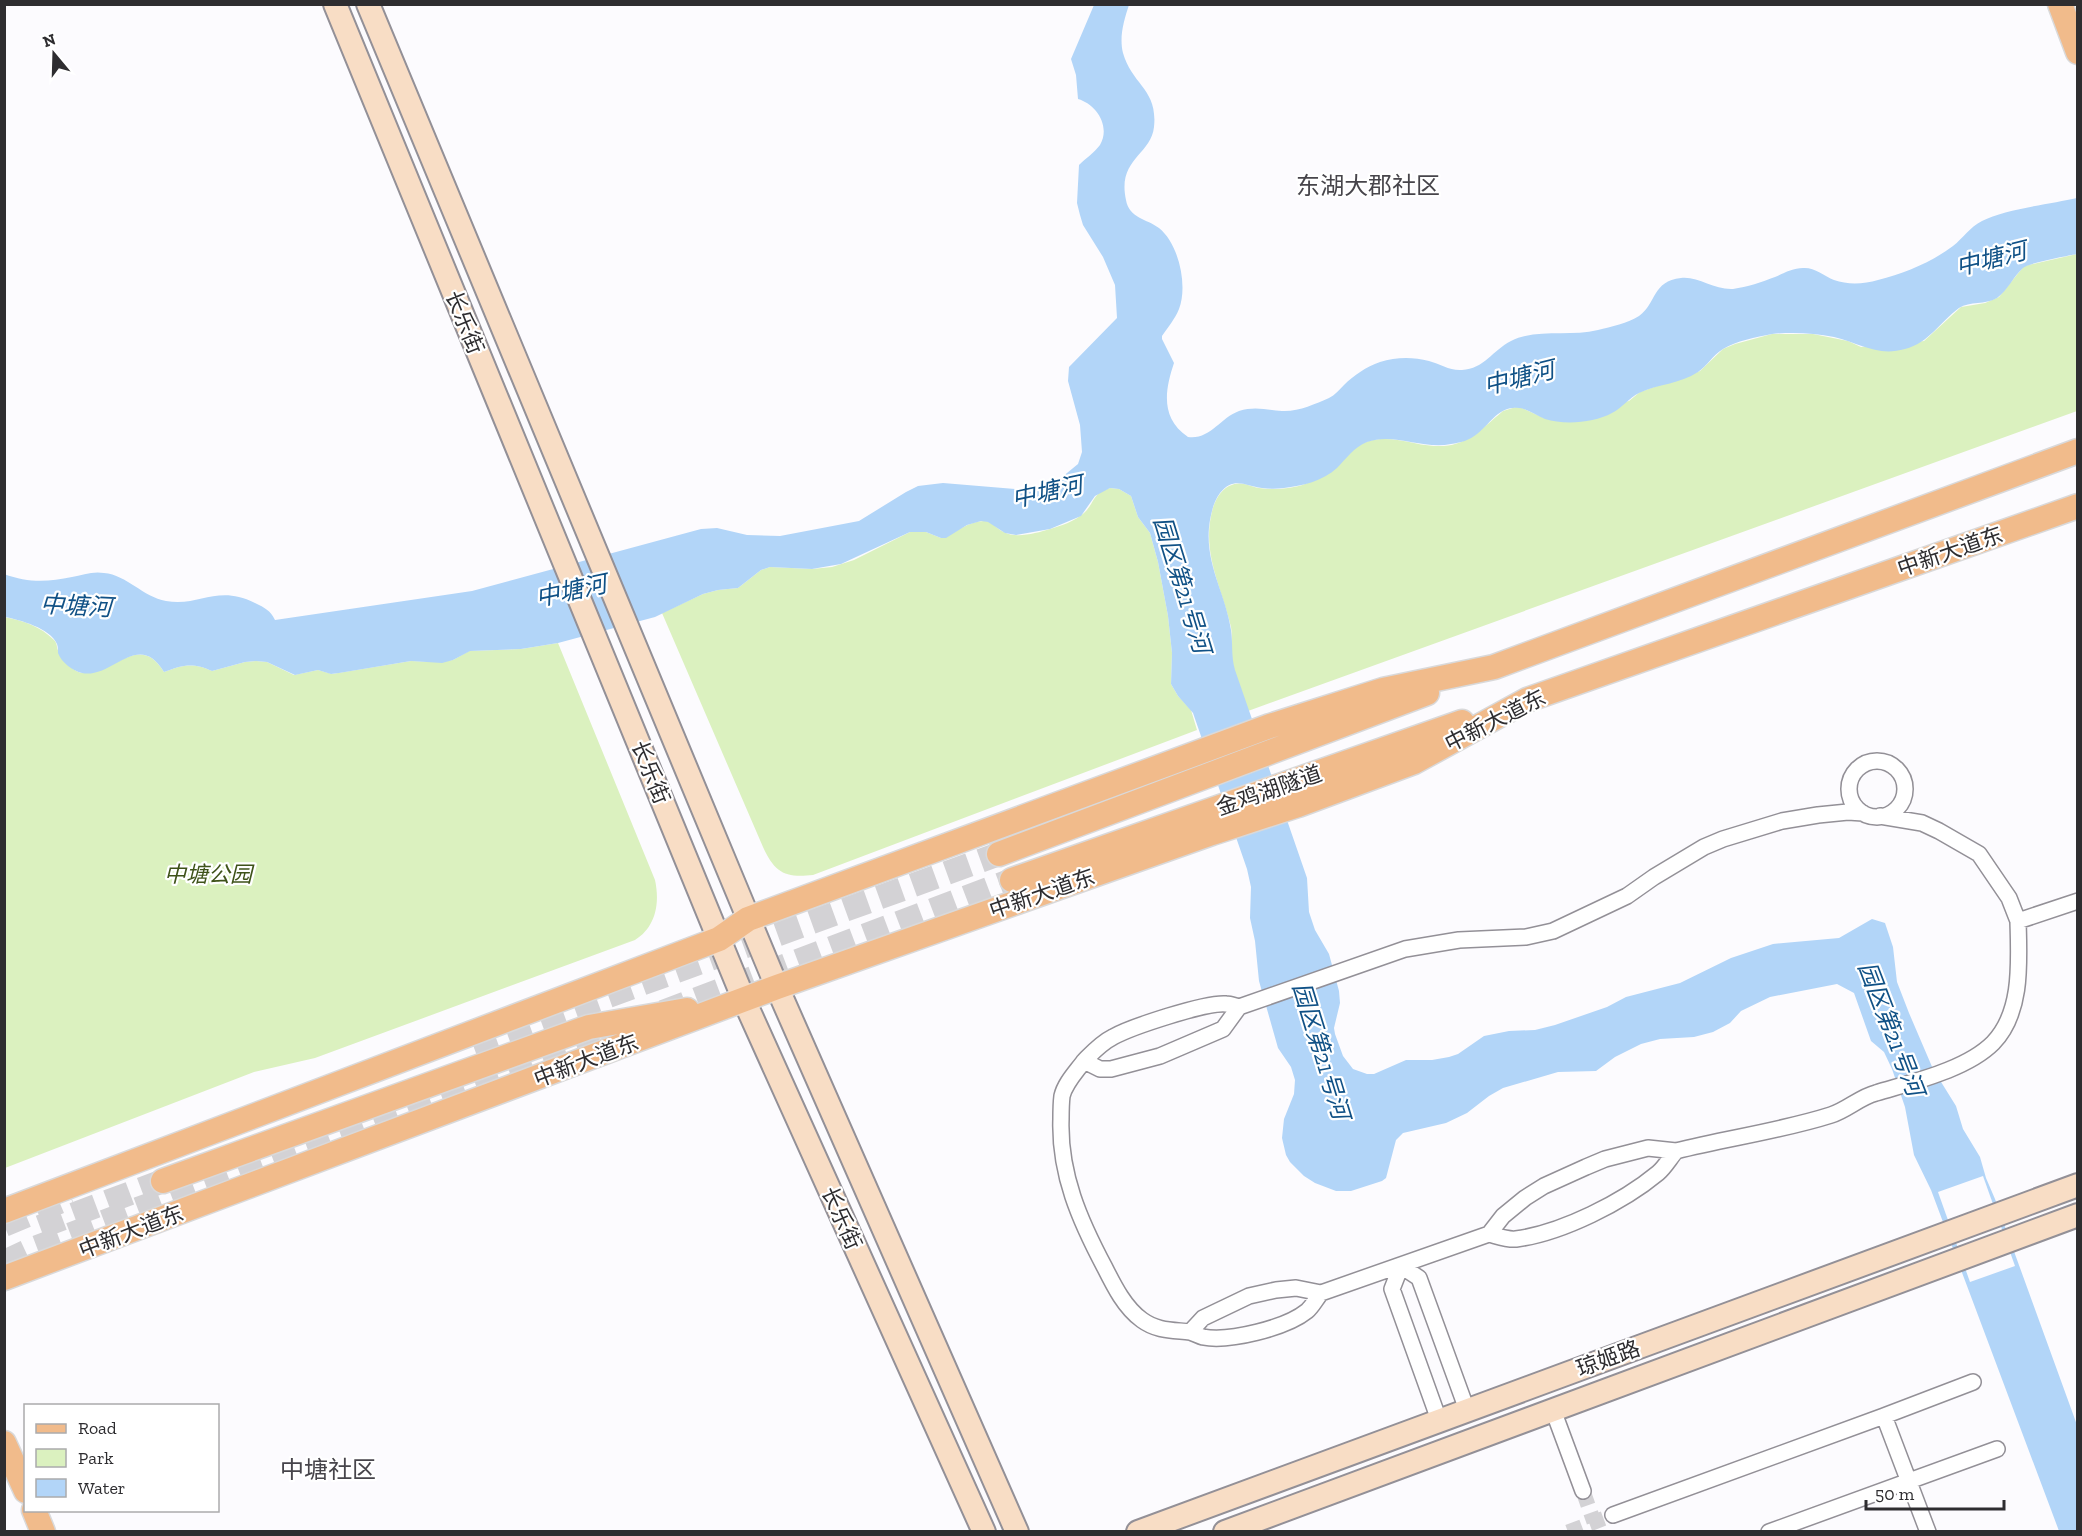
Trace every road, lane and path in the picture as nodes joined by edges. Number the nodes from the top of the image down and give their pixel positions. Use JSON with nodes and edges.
{"nodes":[{"id":1,"x":334,"y":4,"type":"edge"},
{"id":2,"x":368,"y":4,"type":"edge"},
{"id":3,"x":2060,"y":4,"type":"edge"},
{"id":4,"x":2078,"y":52,"type":"edge"},
{"id":5,"x":2078,"y":451,"type":"edge"},
{"id":6,"x":2078,"y":506,"type":"edge"},
{"id":7,"x":1494,"y":667,"type":"junction"},
{"id":8,"x":1527,"y":700,"type":"junction"},
{"id":9,"x":1863,"y":813,"type":"junction"},
{"id":10,"x":1880,"y":816,"type":"junction"},
{"id":11,"x":999,"y":854,"type":"tunnel mouth"},
{"id":12,"x":1012,"y":880,"type":"tunnel mouth"},
{"id":13,"x":2078,"y":901,"type":"edge"},
{"id":14,"x":748,"y":919,"type":"junction"},
{"id":15,"x":2018,"y":921,"type":"junction"},
{"id":16,"x":719,"y":939,"type":"junction"},
{"id":17,"x":777,"y":987,"type":"junction"},
{"id":18,"x":744,"y":1000,"type":"junction"},
{"id":19,"x":1239,"y":1007,"type":"junction"},
{"id":20,"x":1084,"y":1061,"type":"junction"},
{"id":21,"x":1676,"y":1151,"type":"junction"},
{"id":22,"x":163,"y":1181,"type":"tunnel mouth"},
{"id":23,"x":2078,"y":1185,"type":"edge"},
{"id":24,"x":4,"y":1211,"type":"edge"},
{"id":25,"x":2078,"y":1215,"type":"edge"},
{"id":26,"x":1489,"y":1234,"type":"junction"},
{"id":27,"x":1401,"y":1266,"type":"junction"},
{"id":28,"x":4,"y":1278,"type":"edge"},
{"id":29,"x":1321,"y":1293,"type":"junction"},
{"id":30,"x":1190,"y":1332,"type":"junction"},
{"id":31,"x":1973,"y":1382,"type":"dead end"},
{"id":32,"x":1467,"y":1410,"type":"junction"},
{"id":33,"x":1553,"y":1410,"type":"junction"},
{"id":34,"x":1884,"y":1416,"type":"junction"},
{"id":35,"x":1439,"y":1420,"type":"junction"},
{"id":36,"x":4,"y":1443,"type":"edge"},
{"id":37,"x":1997,"y":1449,"type":"dead end"},
{"id":38,"x":1909,"y":1481,"type":"junction"},
{"id":39,"x":24,"y":1487,"type":"edge"},
{"id":40,"x":1582,"y":1491,"type":"tunnel mouth"},
{"id":41,"x":35,"y":1512,"type":"edge"},
{"id":42,"x":1613,"y":1515,"type":"tunnel mouth"},
{"id":43,"x":43,"y":1532,"type":"edge"},
{"id":44,"x":984,"y":1532,"type":"edge"},
{"id":45,"x":1017,"y":1532,"type":"edge"},
{"id":46,"x":1138,"y":1532,"type":"edge"},
{"id":47,"x":1225,"y":1532,"type":"edge"},
{"id":48,"x":1769,"y":1532,"type":"edge"},
{"id":49,"x":1928,"y":1532,"type":"edge"}],
"edges":[{"from":1,"to":16,"type":"main road","name":"长乐街"},
{"from":2,"to":14,"type":"main road","name":"长乐街"},
{"from":3,"to":4,"type":"main road"},
{"from":5,"to":7,"type":"main road","name":"中新大道东"},
{"from":6,"to":8,"type":"main road","name":"中新大道东"},
{"from":7,"to":11,"type":"main road","name":"金鸡湖隧道"},
{"from":7,"to":14,"type":"main road","name":"中新大道东"},
{"from":8,"to":12,"type":"main road","name":"金鸡湖隧道"},
{"from":8,"to":17,"type":"main road","name":"中新大道东"},
{"from":9,"to":10,"type":"street"},
{"from":9,"to":10,"type":"street"},
{"from":9,"to":19,"type":"street"},
{"from":10,"to":15,"type":"street"},
{"from":13,"to":15,"type":"street"},
{"from":14,"to":16,"type":"main road","name":"中新大道东"},
{"from":14,"to":17,"type":"main road","name":"长乐街"},
{"from":15,"to":21,"type":"street"},
{"from":16,"to":18,"type":"main road","name":"长乐街"},
{"from":16,"to":24,"type":"main road","name":"中新大道东"},
{"from":17,"to":18,"type":"main road","name":"中新大道东"},
{"from":17,"to":45,"type":"main road","name":"长乐街"},
{"from":18,"to":22,"type":"main road"},
{"from":18,"to":28,"type":"main road","name":"中新大道东"},
{"from":18,"to":44,"type":"main road","name":"长乐街"},
{"from":19,"to":20,"type":"street"},
{"from":19,"to":20,"type":"street"},
{"from":20,"to":30,"type":"street"},
{"from":21,"to":26,"type":"street"},
{"from":21,"to":26,"type":"street"},
{"from":23,"to":32,"type":"main road","name":"琼姬路"},
{"from":25,"to":33,"type":"main road","name":"琼姬路"},
{"from":26,"to":27,"type":"street"},
{"from":27,"to":29,"type":"street"},
{"from":27,"to":32,"type":"street"},
{"from":27,"to":35,"type":"street"},
{"from":29,"to":30,"type":"street"},
{"from":29,"to":30,"type":"street"},
{"from":31,"to":34,"type":"street"},
{"from":32,"to":35,"type":"main road","name":"琼姬路"},
{"from":33,"to":40,"type":"street"},
{"from":33,"to":47,"type":"main road","name":"琼姬路"},
{"from":34,"to":38,"type":"street"},
{"from":34,"to":42,"type":"street"},
{"from":35,"to":46,"type":"main road","name":"琼姬路"},
{"from":36,"to":39,"type":"main road"},
{"from":37,"to":38,"type":"street"},
{"from":38,"to":48,"type":"street"},
{"from":38,"to":49,"type":"street"},
{"from":41,"to":43,"type":"main road"}]}
